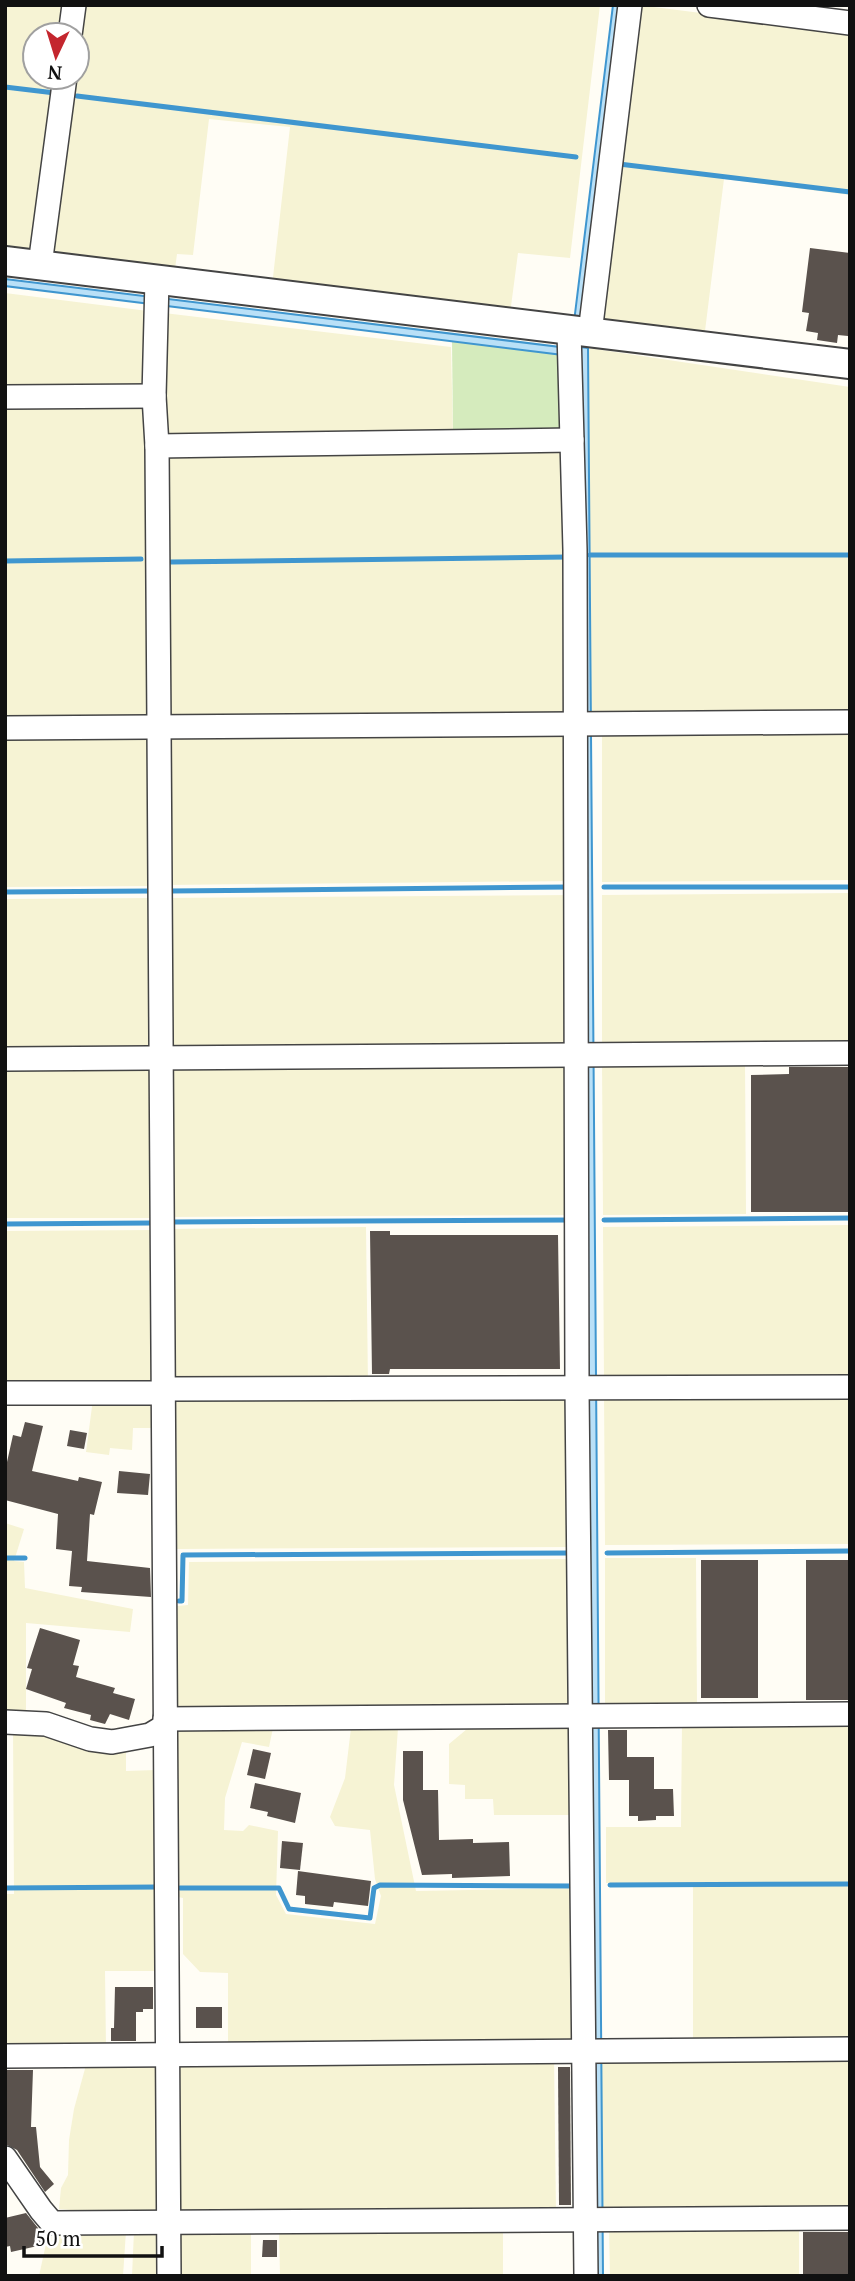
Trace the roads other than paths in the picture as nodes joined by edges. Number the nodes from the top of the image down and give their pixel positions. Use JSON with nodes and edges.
{"nodes":[{"id":1,"x":630,"y":5,"type":"edge"},
{"id":2,"x":709,"y":5,"type":"edge"},
{"id":3,"x":850,"y":23,"type":"edge"},
{"id":4,"x":63,"y":91,"type":"edge"},
{"id":5,"x":5,"y":261,"type":"edge"},
{"id":6,"x":40,"y":265,"type":"junction"},
{"id":7,"x":156,"y":294,"type":"junction"},
{"id":8,"x":579,"y":332,"type":"junction"},
{"id":9,"x":850,"y":364,"type":"edge"},
{"id":10,"x":154,"y":396,"type":"junction"},
{"id":11,"x":5,"y":397,"type":"edge"},
{"id":12,"x":572,"y":440,"type":"junction"},
{"id":13,"x":157,"y":446,"type":"junction"},
{"id":14,"x":850,"y":722,"type":"edge"},
{"id":15,"x":583,"y":723,"type":"junction"},
{"id":16,"x":159,"y":727,"type":"junction"},
{"id":17,"x":5,"y":728,"type":"edge"},
{"id":18,"x":850,"y":1053,"type":"edge"},
{"id":19,"x":586,"y":1054,"type":"junction"},
{"id":20,"x":160,"y":1058,"type":"junction"},
{"id":21,"x":5,"y":1059,"type":"edge"},
{"id":22,"x":850,"y":1387,"type":"edge"},
{"id":23,"x":587,"y":1389,"type":"junction"},
{"id":24,"x":163,"y":1391,"type":"junction"},
{"id":25,"x":5,"y":1393,"type":"edge"},
{"id":26,"x":850,"y":1713,"type":"edge"},
{"id":27,"x":590,"y":1716,"type":"junction"},
{"id":28,"x":5,"y":1722,"type":"edge"},
{"id":29,"x":165,"y":1723,"type":"junction"},
{"id":30,"x":850,"y":2049,"type":"edge"},
{"id":31,"x":592,"y":2051,"type":"junction"},
{"id":32,"x":167,"y":2054,"type":"junction"},
{"id":33,"x":5,"y":2056,"type":"edge"},
{"id":34,"x":5,"y":2158,"type":"edge"},
{"id":35,"x":850,"y":2218,"type":"edge"},
{"id":36,"x":593,"y":2220,"type":"junction"},
{"id":37,"x":168,"y":2223,"type":"junction"},
{"id":38,"x":169,"y":2276,"type":"edge"},
{"id":39,"x":586,"y":2276,"type":"edge"}],
"edges":[{"from":1,"to":8,"type":"street"},
{"from":2,"to":3,"type":"street"},
{"from":4,"to":6,"type":"street"},
{"from":5,"to":6,"type":"street"},
{"from":6,"to":7,"type":"street"},
{"from":7,"to":8,"type":"street"},
{"from":7,"to":10,"type":"street"},
{"from":8,"to":9,"type":"street"},
{"from":8,"to":12,"type":"street"},
{"from":10,"to":11,"type":"street"},
{"from":10,"to":13,"type":"street"},
{"from":12,"to":13,"type":"street"},
{"from":12,"to":15,"type":"street"},
{"from":13,"to":16,"type":"street"},
{"from":14,"to":15,"type":"street"},
{"from":15,"to":16,"type":"street"},
{"from":15,"to":19,"type":"street"},
{"from":16,"to":17,"type":"street"},
{"from":16,"to":20,"type":"street"},
{"from":18,"to":19,"type":"street"},
{"from":19,"to":20,"type":"street"},
{"from":19,"to":23,"type":"street"},
{"from":20,"to":21,"type":"street"},
{"from":20,"to":24,"type":"street"},
{"from":22,"to":23,"type":"street"},
{"from":23,"to":24,"type":"street"},
{"from":23,"to":27,"type":"street"},
{"from":24,"to":25,"type":"street"},
{"from":24,"to":29,"type":"street"},
{"from":26,"to":27,"type":"street"},
{"from":27,"to":29,"type":"street"},
{"from":27,"to":31,"type":"street"},
{"from":28,"to":29,"type":"street"},
{"from":29,"to":32,"type":"street"},
{"from":30,"to":31,"type":"street"},
{"from":31,"to":32,"type":"street"},
{"from":31,"to":36,"type":"street"},
{"from":32,"to":33,"type":"street"},
{"from":32,"to":37,"type":"street"},
{"from":34,"to":37,"type":"street"},
{"from":35,"to":36,"type":"street"},
{"from":36,"to":37,"type":"street"},
{"from":36,"to":39,"type":"street"},
{"from":37,"to":38,"type":"street"}]}
